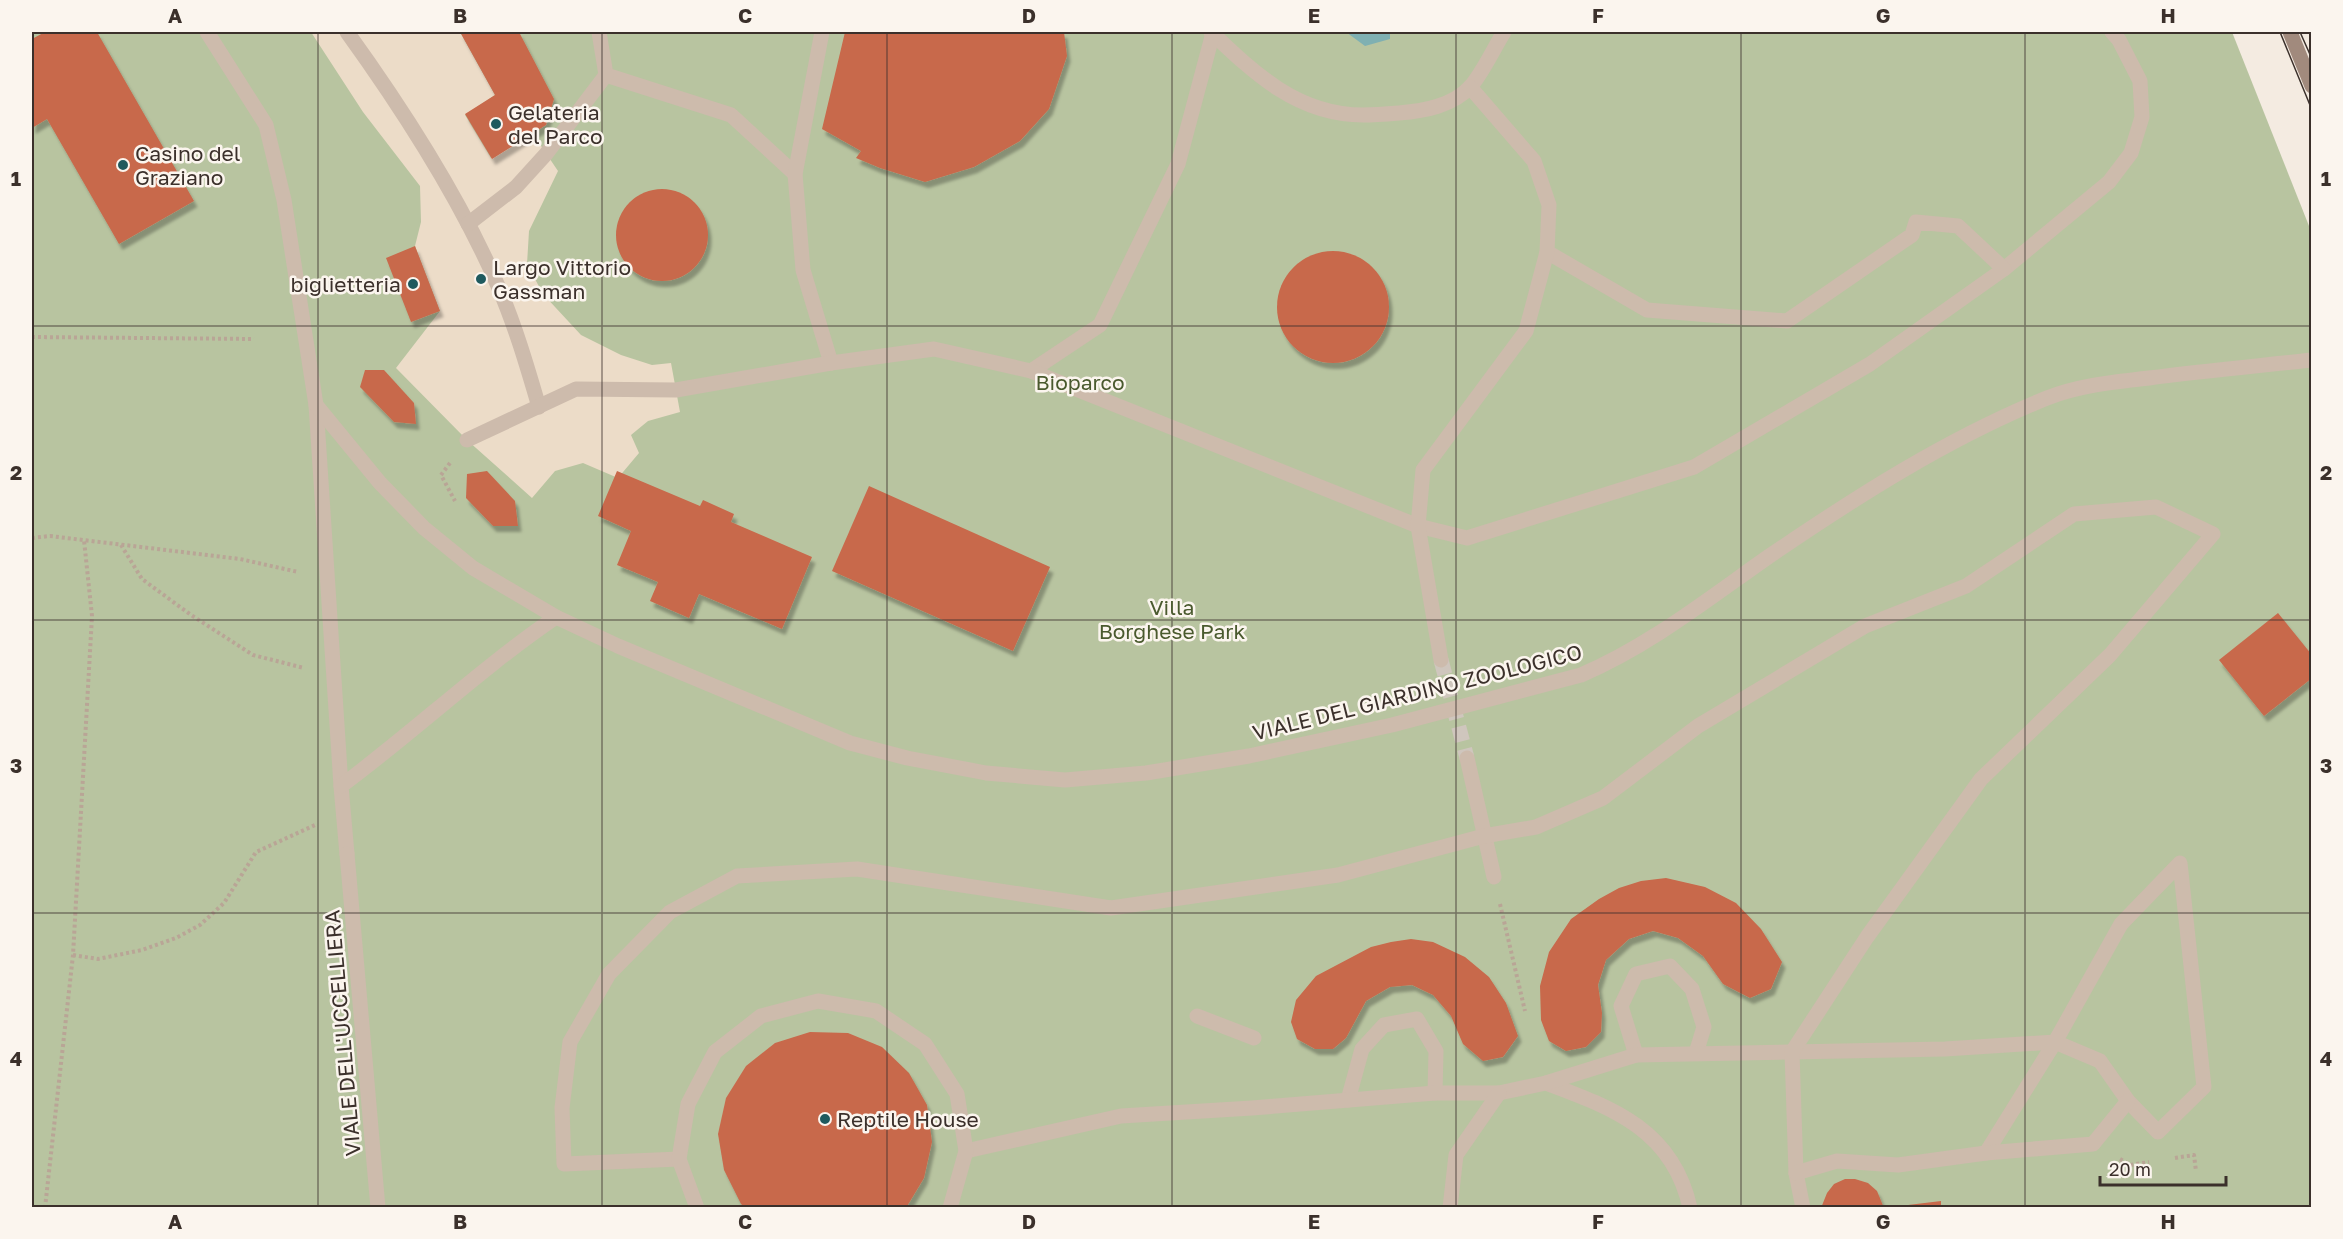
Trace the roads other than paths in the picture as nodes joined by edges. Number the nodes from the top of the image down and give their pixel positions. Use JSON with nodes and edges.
{"nodes":[{"id":1,"x":207,"y":32,"type":"edge"},
{"id":2,"x":347,"y":32,"type":"edge"},
{"id":3,"x":599,"y":32,"type":"edge"},
{"id":4,"x":822,"y":32,"type":"edge"},
{"id":5,"x":1212,"y":32,"type":"edge"},
{"id":6,"x":1504,"y":32,"type":"edge"},
{"id":7,"x":2112,"y":32,"type":"edge"},
{"id":8,"x":2290,"y":32,"type":"edge"},
{"id":9,"x":606,"y":75,"type":"junction"},
{"id":10,"x":2312,"y":86,"type":"edge"},
{"id":11,"x":1470,"y":87,"type":"junction"},
{"id":12,"x":795,"y":174,"type":"junction"},
{"id":13,"x":468,"y":224,"type":"junction"},
{"id":14,"x":1547,"y":252,"type":"junction"},
{"id":15,"x":2004,"y":269,"type":"junction"},
{"id":16,"x":2312,"y":360,"type":"edge"},
{"id":17,"x":831,"y":363,"type":"junction"},
{"id":18,"x":1031,"y":371,"type":"junction"},
{"id":19,"x":315,"y":405,"type":"junction"},
{"id":20,"x":539,"y":407,"type":"junction"},
{"id":21,"x":467,"y":440,"type":"road end"},
{"id":22,"x":1418,"y":526,"type":"junction"},
{"id":23,"x":556,"y":617,"type":"junction"},
{"id":24,"x":1441,"y":660,"type":"tunnel mouth"},
{"id":25,"x":1467,"y":758,"type":"tunnel mouth"},
{"id":26,"x":341,"y":786,"type":"junction"},
{"id":27,"x":1484,"y":836,"type":"junction"},
{"id":28,"x":1494,"y":877,"type":"road end"},
{"id":29,"x":1197,"y":1016,"type":"dead end"},
{"id":30,"x":1254,"y":1038,"type":"dead end"},
{"id":31,"x":2055,"y":1042,"type":"junction"},
{"id":32,"x":1792,"y":1052,"type":"junction"},
{"id":33,"x":1696,"y":1053,"type":"junction"},
{"id":34,"x":1636,"y":1055,"type":"junction"},
{"id":35,"x":1546,"y":1083,"type":"junction"},
{"id":36,"x":1435,"y":1093,"type":"junction"},
{"id":37,"x":1499,"y":1093,"type":"junction"},
{"id":38,"x":1348,"y":1100,"type":"junction"},
{"id":39,"x":2128,"y":1101,"type":"junction"},
{"id":40,"x":966,"y":1152,"type":"junction"},
{"id":41,"x":1986,"y":1153,"type":"junction"},
{"id":42,"x":679,"y":1159,"type":"junction"},
{"id":43,"x":1796,"y":1173,"type":"junction"},
{"id":44,"x":378,"y":1208,"type":"edge"},
{"id":45,"x":697,"y":1208,"type":"edge"},
{"id":46,"x":950,"y":1208,"type":"edge"},
{"id":47,"x":1450,"y":1208,"type":"edge"},
{"id":48,"x":1690,"y":1208,"type":"edge"},
{"id":49,"x":1803,"y":1208,"type":"edge"}],
"edges":[{"from":1,"to":19,"type":"street"},
{"from":2,"to":13,"type":"street"},
{"from":3,"to":9,"type":"street"},
{"from":4,"to":12,"type":"street"},
{"from":5,"to":11,"type":"street"},
{"from":5,"to":18,"type":"street"},
{"from":6,"to":11,"type":"street"},
{"from":7,"to":15,"type":"street"},
{"from":8,"to":10,"type":"street"},
{"from":9,"to":12,"type":"street"},
{"from":9,"to":13,"type":"street"},
{"from":11,"to":14,"type":"street"},
{"from":12,"to":17,"type":"street"},
{"from":13,"to":20,"type":"street"},
{"from":14,"to":15,"type":"street"},
{"from":14,"to":22,"type":"street"},
{"from":15,"to":22,"type":"street"},
{"from":16,"to":23,"type":"street","name":"VIALE DEL GIARDINO ZOOLOGICO"},
{"from":17,"to":18,"type":"street"},
{"from":17,"to":20,"type":"street"},
{"from":18,"to":22,"type":"street"},
{"from":19,"to":23,"type":"street","name":"VIALE DEL GIARDINO ZOOLOGICO"},
{"from":19,"to":26,"type":"street","name":"VIALE DELL'UCCELLIERA"},
{"from":20,"to":21,"type":"street"},
{"from":22,"to":24,"type":"street"},
{"from":23,"to":26,"type":"street"},
{"from":25,"to":27,"type":"street"},
{"from":26,"to":44,"type":"street","name":"VIALE DELL'UCCELLIERA"},
{"from":27,"to":28,"type":"street"},
{"from":27,"to":32,"type":"street"},
{"from":27,"to":42,"type":"street"},
{"from":29,"to":30,"type":"street"},
{"from":31,"to":32,"type":"street"},
{"from":31,"to":39,"type":"street"},
{"from":31,"to":39,"type":"street"},
{"from":31,"to":41,"type":"street"},
{"from":32,"to":33,"type":"street"},
{"from":32,"to":43,"type":"street"},
{"from":33,"to":34,"type":"street"},
{"from":33,"to":34,"type":"street"},
{"from":34,"to":35,"type":"street"},
{"from":35,"to":37,"type":"street"},
{"from":35,"to":48,"type":"street"},
{"from":36,"to":37,"type":"street"},
{"from":36,"to":38,"type":"street"},
{"from":36,"to":38,"type":"street"},
{"from":37,"to":47,"type":"street"},
{"from":38,"to":40,"type":"street"},
{"from":39,"to":41,"type":"street"},
{"from":40,"to":42,"type":"street"},
{"from":40,"to":46,"type":"street"},
{"from":41,"to":43,"type":"street"},
{"from":42,"to":45,"type":"street"},
{"from":43,"to":49,"type":"street"}]}
